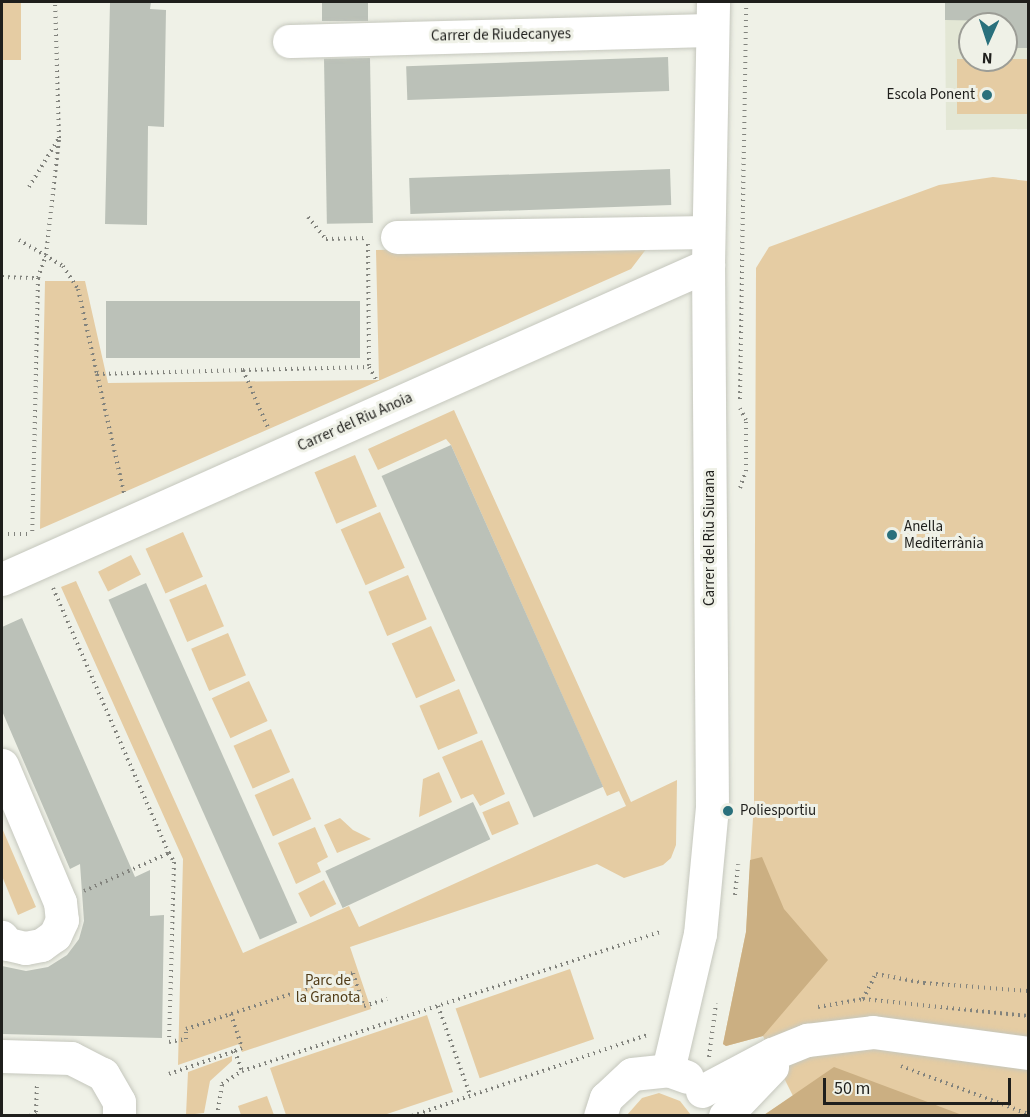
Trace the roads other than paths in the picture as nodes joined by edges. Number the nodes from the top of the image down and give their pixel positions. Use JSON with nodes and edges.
{"nodes":[{"id":1,"x":713,"y":16,"type":"edge"},
{"id":2,"x":289,"y":40,"type":"dead end"},
{"id":3,"x":708,"y":232,"type":"junction"},
{"id":4,"x":382,"y":238,"type":"road end"},
{"id":5,"x":708,"y":265,"type":"junction"},
{"id":6,"x":2,"y":579,"type":"edge"},
{"id":7,"x":2,"y":765,"type":"edge"},
{"id":8,"x":2,"y":937,"type":"edge"},
{"id":9,"x":1029,"y":1053,"type":"edge"},
{"id":10,"x":2,"y":1056,"type":"edge"},
{"id":11,"x":668,"y":1070,"type":"junction"},
{"id":12,"x":1029,"y":1072,"type":"edge"},
{"id":13,"x":707,"y":1103,"type":"edge"},
{"id":14,"x":119,"y":1116,"type":"edge"},
{"id":15,"x":600,"y":1116,"type":"edge"},
{"id":16,"x":725,"y":1116,"type":"edge"}],
"edges":[{"from":1,"to":2,"type":"street","name":"Carrer de Riudecanyes"},
{"from":1,"to":3,"type":"street","name":"Carrer del Riu Siurana"},
{"from":3,"to":4,"type":"street"},
{"from":3,"to":5,"type":"street","name":"Carrer del Riu Siurana"},
{"from":5,"to":6,"type":"street","name":"Carrer del Riu Anoia"},
{"from":5,"to":11,"type":"street","name":"Carrer del Riu Siurana"},
{"from":7,"to":8,"type":"street"},
{"from":9,"to":13,"type":"street"},
{"from":10,"to":14,"type":"street"},
{"from":11,"to":13,"type":"street"},
{"from":11,"to":15,"type":"street"},
{"from":12,"to":16,"type":"street"}]}
